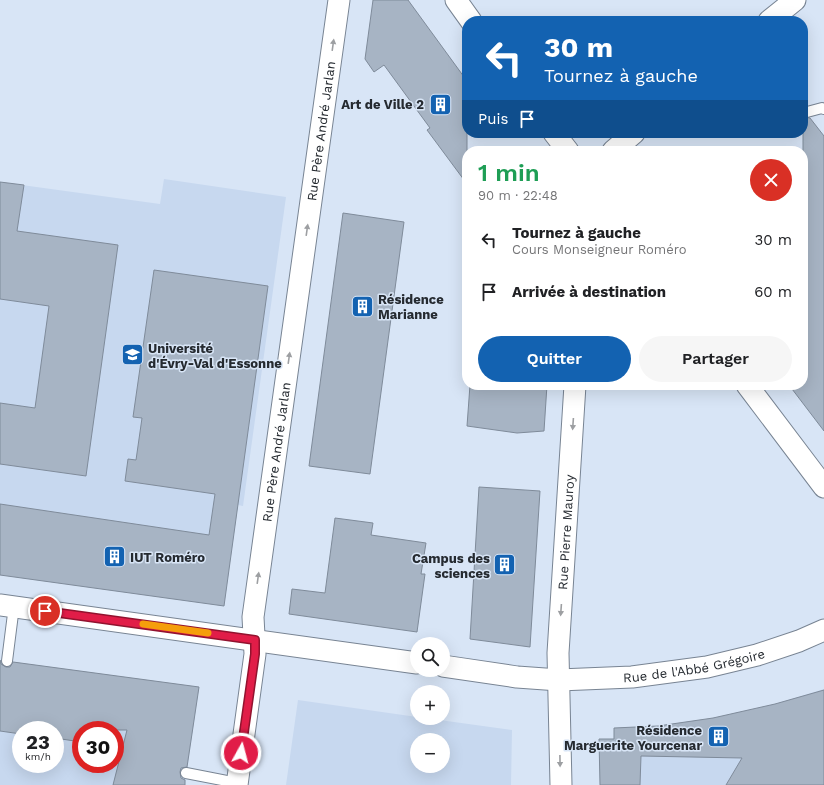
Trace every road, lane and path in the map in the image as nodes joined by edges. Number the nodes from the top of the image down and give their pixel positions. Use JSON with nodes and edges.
{"nodes":[{"id":1,"x":340,"y":0,"type":"edge"},
{"id":2,"x":456,"y":0,"type":"edge"},
{"id":3,"x":795,"y":0,"type":"edge"},
{"id":4,"x":468,"y":16,"type":"edge"},
{"id":5,"x":775,"y":16,"type":"edge"},
{"id":6,"x":824,"y":109,"type":"edge"},
{"id":7,"x":808,"y":112,"type":"edge"},
{"id":8,"x":558,"y":138,"type":"edge"},
{"id":9,"x":628,"y":138,"type":"edge"},
{"id":10,"x":564,"y":146,"type":"edge"},
{"id":11,"x":619,"y":146,"type":"edge"},
{"id":12,"x":575,"y":390,"type":"edge"},
{"id":13,"x":751,"y":390,"type":"edge"},
{"id":14,"x":824,"y":487,"type":"edge"},
{"id":15,"x":7,"y":606,"type":"edge"},
{"id":16,"x":824,"y":630,"type":"edge"},
{"id":17,"x":255,"y":640,"type":"junction"},
{"id":18,"x":7,"y":661,"type":"dead end"},
{"id":19,"x":410,"y":662,"type":"edge"},
{"id":20,"x":450,"y":667,"type":"edge"},
{"id":21,"x":559,"y":680,"type":"junction"},
{"id":22,"x":186,"y":773,"type":"dead end"},
{"id":23,"x":237,"y":784,"type":"edge"},
{"id":24,"x":561,"y":785,"type":"edge"}],
"edges":[{"from":17,"to":1,"type":"street","name":"Rue Père André Jarlan","one_way":true},
{"from":2,"to":4,"type":"street"},
{"from":3,"to":5,"type":"street"},
{"from":6,"to":7,"type":"lane"},
{"from":8,"to":10,"type":"street"},
{"from":9,"to":11,"type":"street"},
{"from":12,"to":21,"type":"street","name":"Rue Pierre Mauroy","one_way":true},
{"from":13,"to":14,"type":"street"},
{"from":15,"to":17,"type":"street"},
{"from":15,"to":18,"type":"lane"},
{"from":16,"to":21,"type":"street","name":"Rue de l'Abbé Grégoire"},
{"from":17,"to":19,"type":"street"},
{"from":17,"to":23,"type":"street","name":"Rue Père André Jarlan"},
{"from":20,"to":21,"type":"street","name":"Rue de l'Abbé Grégoire"},
{"from":21,"to":24,"type":"street","name":"Rue Pierre Mauroy","one_way":true},
{"from":22,"to":23,"type":"lane"}]}
